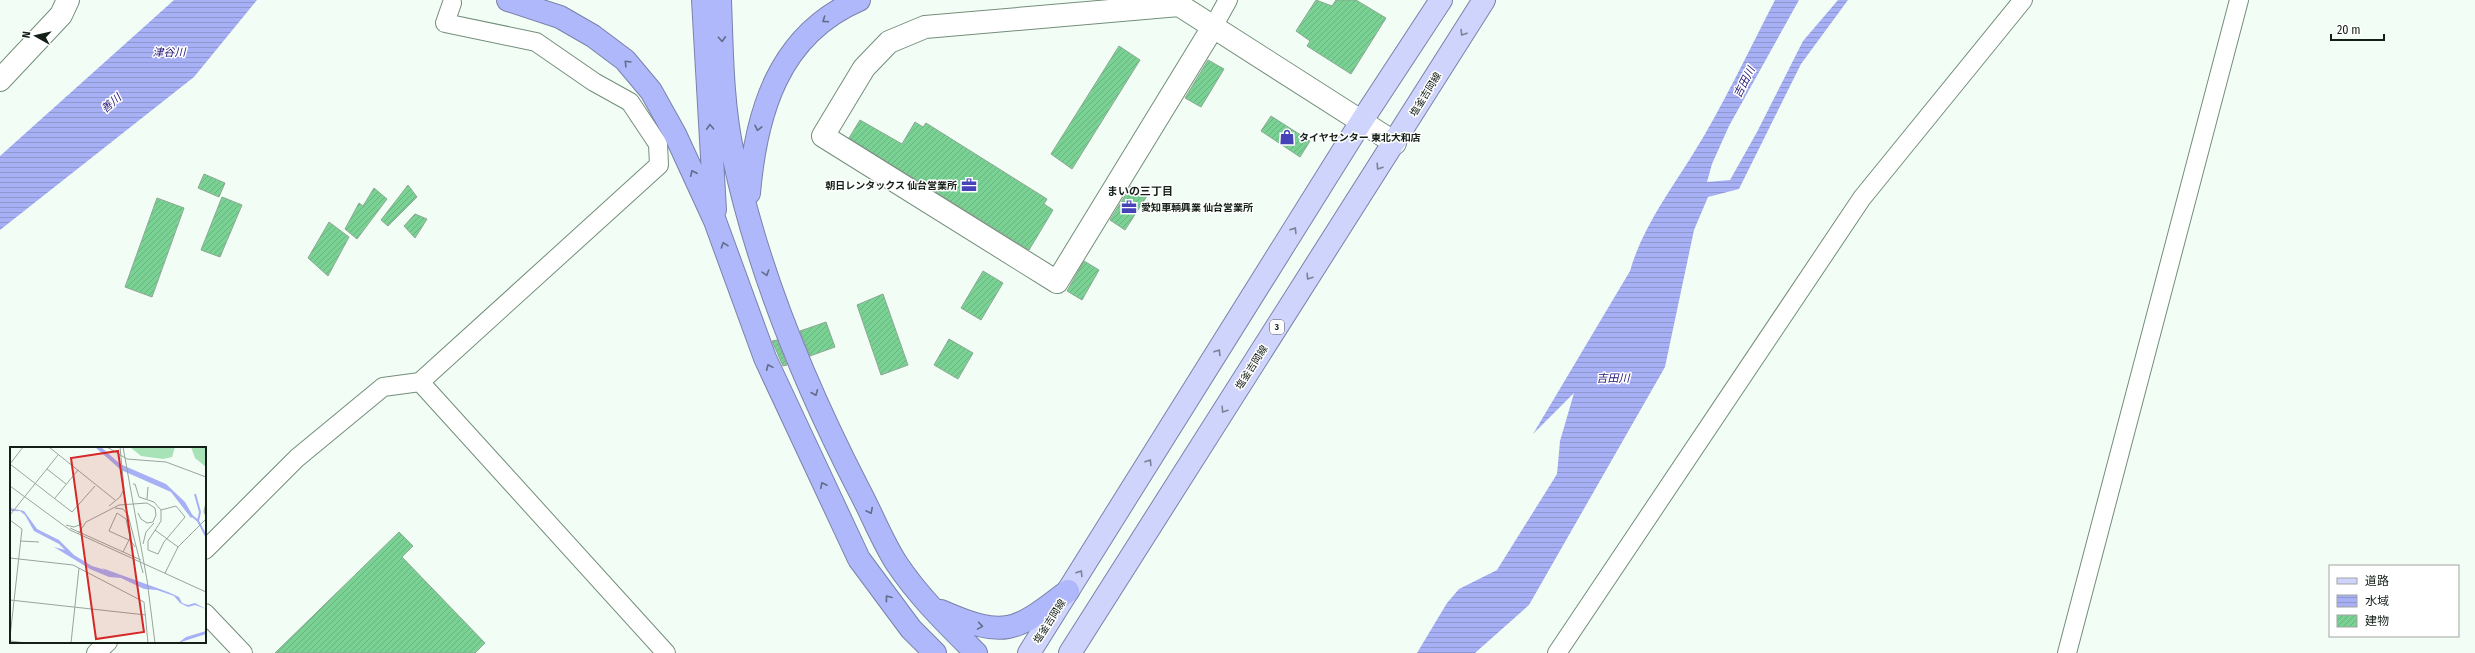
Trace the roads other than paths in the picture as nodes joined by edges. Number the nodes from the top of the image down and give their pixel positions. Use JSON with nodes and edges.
{"nodes":[{"id":1,"x":68,"y":0,"type":"edge"},
{"id":2,"x":508,"y":0,"type":"edge"},
{"id":3,"x":703,"y":0,"type":"edge"},
{"id":4,"x":720,"y":0,"type":"edge"},
{"id":5,"x":859,"y":0,"type":"edge"},
{"id":6,"x":1228,"y":0,"type":"edge"},
{"id":7,"x":1441,"y":0,"type":"edge"},
{"id":8,"x":1484,"y":0,"type":"edge"},
{"id":9,"x":2023,"y":0,"type":"edge"},
{"id":10,"x":2239,"y":0,"type":"edge"},
{"id":11,"x":452,"y":3,"type":"dead end"},
{"id":12,"x":1213,"y":27,"type":"junction"},
{"id":13,"x":0,"y":80,"type":"edge"},
{"id":14,"x":1361,"y":122,"type":"junction"},
{"id":15,"x":1395,"y":143,"type":"junction"},
{"id":16,"x":747,"y":208,"type":"junction"},
{"id":17,"x":715,"y":221,"type":"junction"},
{"id":18,"x":420,"y":382,"type":"junction"},
{"id":19,"x":206,"y":549,"type":"edge"},
{"id":20,"x":1068,"y":591,"type":"junction"},
{"id":21,"x":931,"y":607,"type":"junction"},
{"id":22,"x":206,"y":615,"type":"edge"},
{"id":23,"x":911,"y":629,"type":"junction"},
{"id":24,"x":107,"y":643,"type":"edge"},
{"id":25,"x":96,"y":653,"type":"edge"},
{"id":26,"x":243,"y":653,"type":"edge"},
{"id":27,"x":666,"y":653,"type":"edge"},
{"id":28,"x":919,"y":653,"type":"edge"},
{"id":29,"x":935,"y":653,"type":"edge"},
{"id":30,"x":976,"y":653,"type":"edge"},
{"id":31,"x":1029,"y":653,"type":"edge"},
{"id":32,"x":1070,"y":653,"type":"edge"},
{"id":33,"x":1557,"y":653,"type":"edge"},
{"id":34,"x":2067,"y":653,"type":"edge"}],
"edges":[{"from":1,"to":13,"type":"street"},
{"from":17,"to":2,"type":"highway","one_way":true},
{"from":17,"to":3,"type":"highway","one_way":true},
{"from":4,"to":16,"type":"highway","one_way":true},
{"from":5,"to":16,"type":"highway","one_way":true},
{"from":6,"to":12,"type":"street"},
{"from":7,"to":14,"type":"main road","name":"塩釜吉岡線"},
{"from":8,"to":15,"type":"main road","name":"塩釜吉岡線","number":"3","one_way":true},
{"from":9,"to":33,"type":"street"},
{"from":10,"to":34,"type":"street"},
{"from":11,"to":18,"type":"street"},
{"from":12,"to":12,"type":"street"},
{"from":12,"to":14,"type":"street"},
{"from":14,"to":15,"type":"street"},
{"from":20,"to":14,"type":"main road","name":"塩釜吉岡線","one_way":true},
{"from":15,"to":32,"type":"main road","name":"塩釜吉岡線","number":"3","one_way":true},
{"from":16,"to":21,"type":"highway","one_way":true},
{"from":23,"to":17,"type":"highway","one_way":true},
{"from":18,"to":19,"type":"street"},
{"from":18,"to":27,"type":"street"},
{"from":21,"to":20,"type":"highway","one_way":true},
{"from":20,"to":31,"type":"main road","name":"塩釜吉岡線"},
{"from":21,"to":30,"type":"highway"},
{"from":22,"to":26,"type":"street"},
{"from":23,"to":28,"type":"highway"},
{"from":23,"to":29,"type":"highway"},
{"from":24,"to":25,"type":"street"}]}
